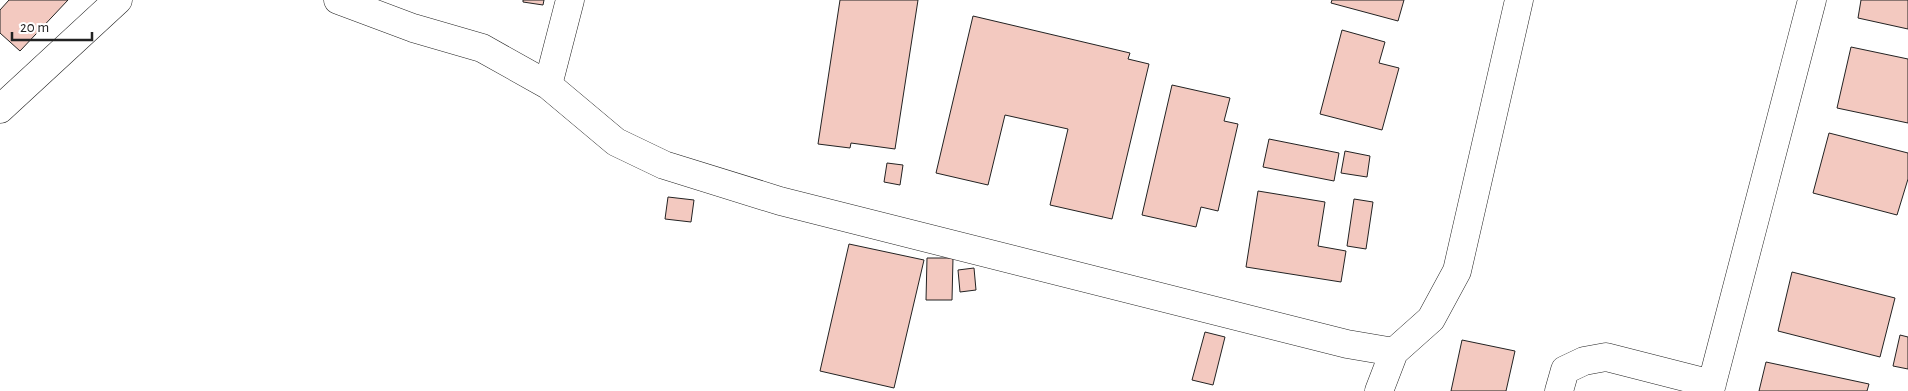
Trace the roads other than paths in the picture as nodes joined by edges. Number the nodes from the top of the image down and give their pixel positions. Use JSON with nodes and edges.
{"nodes":[{"id":1,"x":118,"y":0,"type":"edge"},
{"id":2,"x":338,"y":0,"type":"edge"},
{"id":3,"x":570,"y":0,"type":"edge"},
{"id":4,"x":1519,"y":0,"type":"edge"},
{"id":5,"x":1812,"y":0,"type":"edge"},
{"id":6,"x":548,"y":85,"type":"junction"},
{"id":7,"x":0,"y":109,"type":"edge"},
{"id":8,"x":1394,"y":352,"type":"junction"},
{"id":9,"x":1711,"y":388,"type":"edge"},
{"id":10,"x":1379,"y":391,"type":"edge"},
{"id":11,"x":1559,"y":391,"type":"edge"}],
"edges":[{"from":1,"to":7,"type":"street"},
{"from":2,"to":6,"type":"street"},
{"from":3,"to":6,"type":"street"},
{"from":4,"to":8,"type":"street"},
{"from":5,"to":9,"type":"street"},
{"from":6,"to":8,"type":"street"},
{"from":8,"to":10,"type":"street"},
{"from":9,"to":11,"type":"street"}]}
